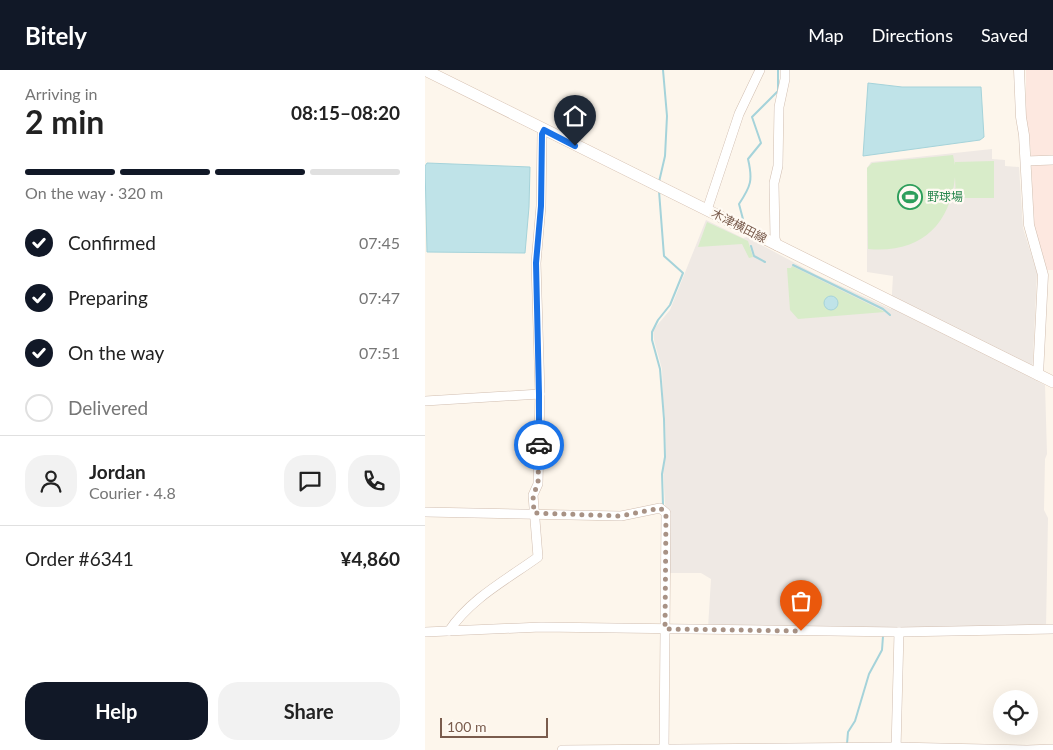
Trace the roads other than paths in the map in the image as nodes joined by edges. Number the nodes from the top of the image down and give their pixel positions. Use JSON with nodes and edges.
{"nodes":[{"id":1,"x":425,"y":70,"type":"edge"},
{"id":2,"x":760,"y":70,"type":"edge"},
{"id":3,"x":785,"y":70,"type":"edge"},
{"id":4,"x":1019,"y":70,"type":"edge"},
{"id":5,"x":544,"y":130,"type":"junction"},
{"id":6,"x":1053,"y":160,"type":"edge"},
{"id":7,"x":1026,"y":161,"type":"junction"},
{"id":8,"x":707,"y":210,"type":"junction"},
{"id":9,"x":777,"y":246,"type":"junction"},
{"id":10,"x":1039,"y":375,"type":"junction"},
{"id":11,"x":1053,"y":382,"type":"edge"},
{"id":12,"x":539,"y":394,"type":"junction"},
{"id":13,"x":425,"y":401,"type":"edge"},
{"id":14,"x":425,"y":512,"type":"edge"},
{"id":15,"x":534,"y":513,"type":"junction"},
{"id":16,"x":665,"y":629,"type":"junction"},
{"id":17,"x":1053,"y":629,"type":"edge"},
{"id":18,"x":449,"y":631,"type":"junction"},
{"id":19,"x":425,"y":632,"type":"edge"},
{"id":20,"x":899,"y":632,"type":"junction"},
{"id":21,"x":663,"y":749,"type":"edge"},
{"id":22,"x":896,"y":749,"type":"edge"},
{"id":23,"x":1053,"y":749,"type":"edge"},
{"id":24,"x":562,"y":750,"type":"edge"}],
"edges":[{"from":1,"to":5,"type":"main road","name":"木津横田線"},
{"from":2,"to":8,"type":"street"},
{"from":3,"to":9,"type":"street"},
{"from":4,"to":7,"type":"street"},
{"from":5,"to":8,"type":"main road","name":"木津横田線"},
{"from":5,"to":12,"type":"street"},
{"from":6,"to":7,"type":"street"},
{"from":7,"to":10,"type":"street"},
{"from":8,"to":9,"type":"main road","name":"木津横田線"},
{"from":9,"to":10,"type":"main road","name":"木津横田線"},
{"from":10,"to":11,"type":"main road","name":"木津横田線"},
{"from":12,"to":13,"type":"street"},
{"from":12,"to":15,"type":"street"},
{"from":14,"to":15,"type":"street"},
{"from":15,"to":16,"type":"street"},
{"from":15,"to":18,"type":"street"},
{"from":16,"to":18,"type":"street"},
{"from":16,"to":20,"type":"street"},
{"from":16,"to":21,"type":"street"},
{"from":17,"to":20,"type":"street"},
{"from":18,"to":19,"type":"street"},
{"from":20,"to":22,"type":"street"},
{"from":21,"to":22,"type":"street"},
{"from":21,"to":24,"type":"street"},
{"from":22,"to":23,"type":"street"}]}
